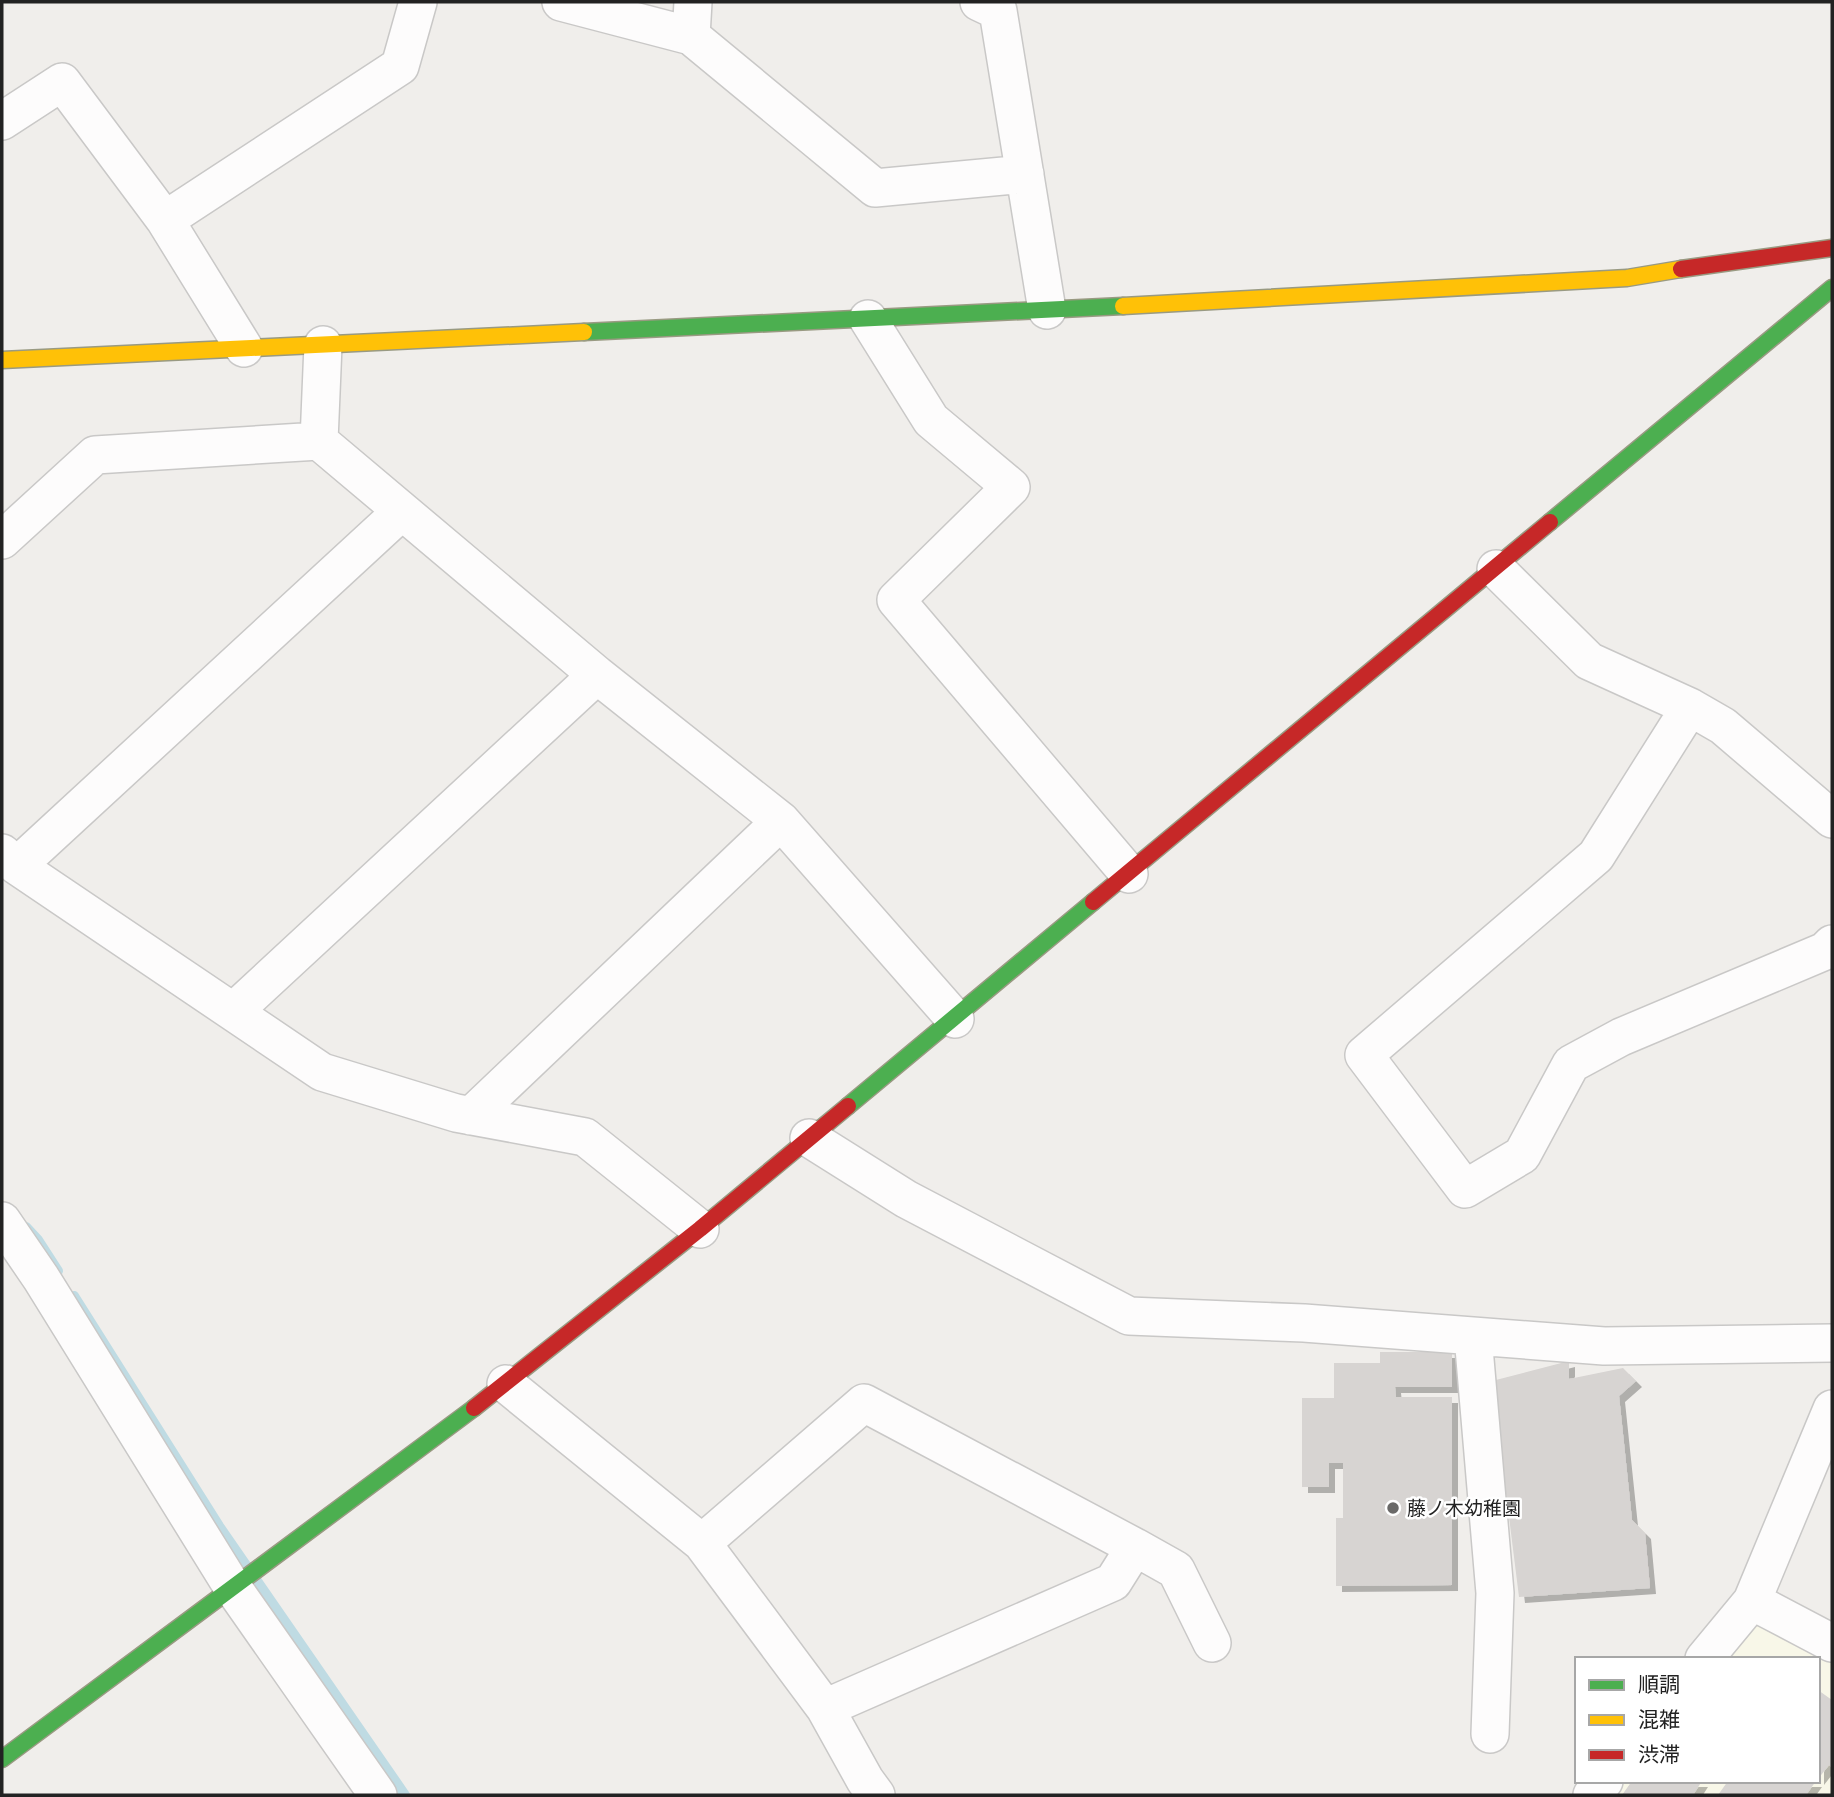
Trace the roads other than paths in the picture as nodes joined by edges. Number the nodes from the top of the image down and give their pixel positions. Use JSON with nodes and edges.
{"nodes":[{"id":1,"x":418,"y":2,"type":"edge"},
{"id":2,"x":561,"y":2,"type":"edge"},
{"id":3,"x":979,"y":2,"type":"edge"},
{"id":4,"x":692,"y":19,"type":"edge"},
{"id":5,"x":2,"y":121,"type":"edge"},
{"id":6,"x":1025,"y":174,"type":"junction"},
{"id":7,"x":165,"y":220,"type":"junction"},
{"id":8,"x":1832,"y":248,"type":"edge"},
{"id":9,"x":1832,"y":288,"type":"edge"},
{"id":10,"x":1047,"y":310,"type":"junction"},
{"id":11,"x":868,"y":319,"type":"junction"},
{"id":12,"x":323,"y":345,"type":"junction"},
{"id":13,"x":244,"y":348,"type":"junction"},
{"id":14,"x":2,"y":360,"type":"edge"},
{"id":15,"x":319,"y":441,"type":"junction"},
{"id":16,"x":401,"y":512,"type":"junction"},
{"id":17,"x":2,"y":540,"type":"edge"},
{"id":18,"x":1496,"y":569,"type":"junction"},
{"id":19,"x":597,"y":675,"type":"junction"},
{"id":20,"x":1690,"y":707,"type":"junction"},
{"id":21,"x":1832,"y":819,"type":"edge"},
{"id":22,"x":781,"y":821,"type":"junction"},
{"id":23,"x":9,"y":859,"type":"edge"},
{"id":24,"x":1129,"y":874,"type":"junction"},
{"id":25,"x":1832,"y":944,"type":"edge"},
{"id":26,"x":234,"y":1011,"type":"junction"},
{"id":27,"x":955,"y":1019,"type":"junction"},
{"id":28,"x":471,"y":1116,"type":"junction"},
{"id":29,"x":809,"y":1138,"type":"junction"},
{"id":30,"x":2,"y":1222,"type":"edge"},
{"id":31,"x":700,"y":1229,"type":"junction"},
{"id":32,"x":1473,"y":1336,"type":"junction"},
{"id":33,"x":1832,"y":1343,"type":"edge"},
{"id":34,"x":506,"y":1384,"type":"junction"},
{"id":35,"x":1832,"y":1409,"type":"edge"},
{"id":36,"x":702,"y":1544,"type":"junction"},
{"id":37,"x":1135,"y":1547,"type":"junction"},
{"id":38,"x":236,"y":1586,"type":"junction"},
{"id":39,"x":1752,"y":1601,"type":"junction"},
{"id":40,"x":1212,"y":1643,"type":"dead end"},
{"id":41,"x":1832,"y":1643,"type":"edge"},
{"id":42,"x":1706,"y":1657,"type":"edge"},
{"id":43,"x":825,"y":1708,"type":"junction"},
{"id":44,"x":1490,"y":1734,"type":"dead end"},
{"id":45,"x":2,"y":1759,"type":"edge"},
{"id":46,"x":377,"y":1795,"type":"edge"},
{"id":47,"x":876,"y":1795,"type":"edge"}],
"edges":[{"from":1,"to":7,"type":"street"},
{"from":2,"to":4,"type":"street"},
{"from":3,"to":6,"type":"street"},
{"from":4,"to":6,"type":"street"},
{"from":5,"to":7,"type":"street"},
{"from":6,"to":10,"type":"street"},
{"from":7,"to":13,"type":"street"},
{"from":8,"to":10,"type":"street"},
{"from":9,"to":18,"type":"street"},
{"from":10,"to":11,"type":"street"},
{"from":11,"to":12,"type":"street"},
{"from":11,"to":24,"type":"street"},
{"from":12,"to":13,"type":"street"},
{"from":12,"to":15,"type":"street"},
{"from":13,"to":14,"type":"street"},
{"from":15,"to":16,"type":"street"},
{"from":15,"to":17,"type":"street"},
{"from":16,"to":19,"type":"street"},
{"from":16,"to":23,"type":"street"},
{"from":18,"to":20,"type":"street"},
{"from":18,"to":24,"type":"street"},
{"from":19,"to":22,"type":"street"},
{"from":19,"to":26,"type":"street"},
{"from":20,"to":21,"type":"street"},
{"from":20,"to":25,"type":"street"},
{"from":22,"to":27,"type":"street"},
{"from":22,"to":28,"type":"street"},
{"from":23,"to":26,"type":"street"},
{"from":24,"to":27,"type":"street"},
{"from":26,"to":28,"type":"street"},
{"from":27,"to":29,"type":"street"},
{"from":28,"to":31,"type":"street"},
{"from":29,"to":31,"type":"street"},
{"from":29,"to":32,"type":"street"},
{"from":30,"to":38,"type":"street"},
{"from":31,"to":34,"type":"street"},
{"from":32,"to":33,"type":"street"},
{"from":32,"to":44,"type":"street"},
{"from":34,"to":36,"type":"street"},
{"from":34,"to":38,"type":"street"},
{"from":35,"to":39,"type":"street"},
{"from":36,"to":37,"type":"street"},
{"from":36,"to":43,"type":"street"},
{"from":37,"to":40,"type":"street"},
{"from":37,"to":43,"type":"street"},
{"from":38,"to":45,"type":"street"},
{"from":38,"to":46,"type":"street"},
{"from":39,"to":41,"type":"street"},
{"from":39,"to":42,"type":"street"},
{"from":43,"to":47,"type":"street"}]}
